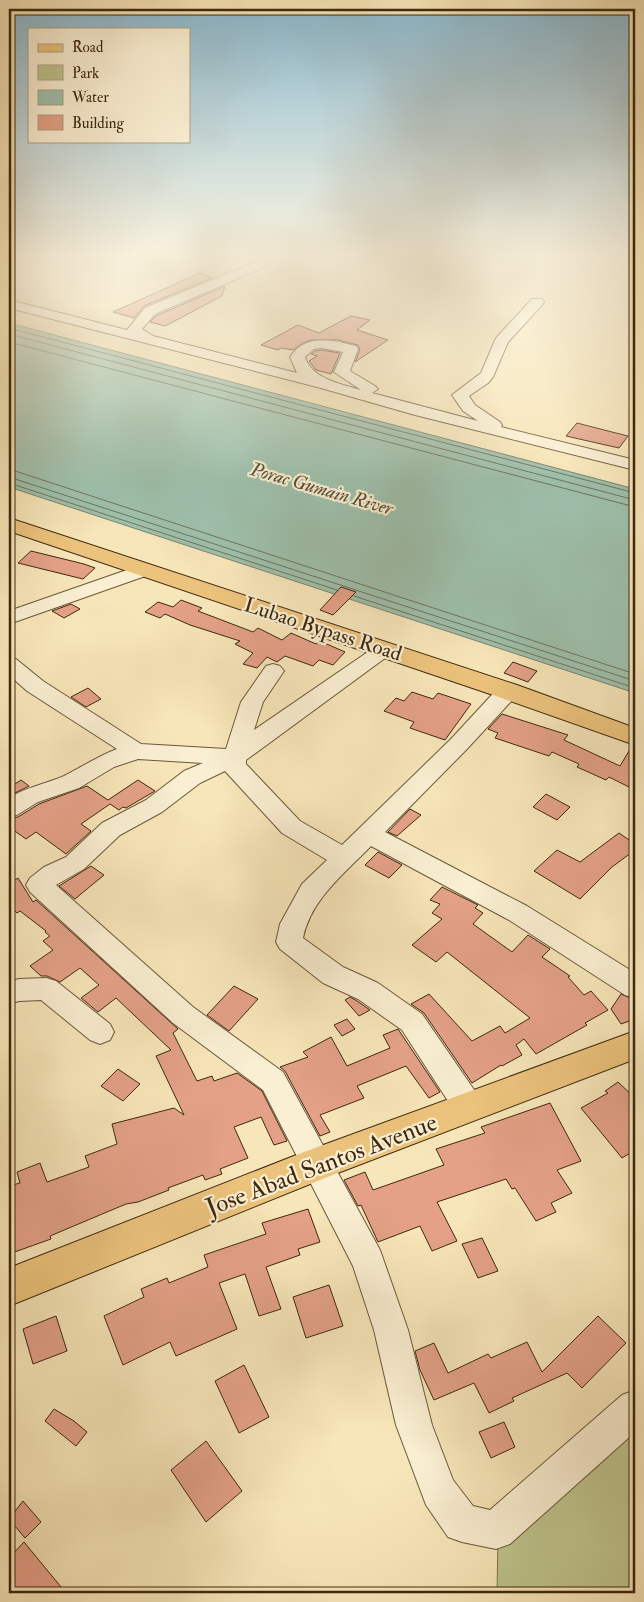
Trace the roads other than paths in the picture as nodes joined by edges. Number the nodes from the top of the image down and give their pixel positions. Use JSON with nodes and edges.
{"nodes":[{"id":1,"x":111,"y":331,"type":"edge"},
{"id":2,"x":135,"y":331,"type":"edge"},
{"id":3,"x":509,"y":331,"type":"edge"},
{"id":4,"x":150,"y":341,"type":"junction"},
{"id":5,"x":326,"y":385,"type":"junction"},
{"id":6,"x":390,"y":402,"type":"junction"},
{"id":7,"x":501,"y":431,"type":"junction"},
{"id":8,"x":635,"y":465,"type":"edge"},
{"id":9,"x":9,"y":524,"type":"edge"},
{"id":10,"x":144,"y":570,"type":"junction"},
{"id":11,"x":9,"y":618,"type":"edge"},
{"id":12,"x":385,"y":649,"type":"junction"},
{"id":13,"x":9,"y":664,"type":"edge"},
{"id":14,"x":273,"y":671,"type":"dead end"},
{"id":15,"x":508,"y":691,"type":"junction"},
{"id":16,"x":635,"y":737,"type":"edge"},
{"id":17,"x":136,"y":751,"type":"junction"},
{"id":18,"x":235,"y":757,"type":"junction"},
{"id":19,"x":9,"y":808,"type":"edge"},
{"id":20,"x":368,"y":834,"type":"junction"},
{"id":21,"x":344,"y":858,"type":"junction"},
{"id":22,"x":635,"y":988,"type":"edge"},
{"id":23,"x":9,"y":993,"type":"edge"},
{"id":24,"x":100,"y":1032,"type":"dead end"},
{"id":25,"x":635,"y":1044,"type":"edge"},
{"id":26,"x":468,"y":1106,"type":"junction"},
{"id":27,"x":317,"y":1164,"type":"junction"},
{"id":28,"x":9,"y":1287,"type":"edge"},
{"id":29,"x":635,"y":1408,"type":"edge"}],
"edges":[{"from":1,"to":4,"type":"street"},
{"from":2,"to":4,"type":"street"},
{"from":3,"to":7,"type":"street"},
{"from":4,"to":5,"type":"street"},
{"from":5,"to":6,"type":"street"},
{"from":5,"to":6,"type":"street"},
{"from":6,"to":7,"type":"street"},
{"from":7,"to":8,"type":"street"},
{"from":9,"to":10,"type":"main road","name":"Lubao Bypass Road"},
{"from":10,"to":11,"type":"street"},
{"from":10,"to":12,"type":"main road","name":"Lubao Bypass Road"},
{"from":12,"to":15,"type":"main road","name":"Lubao Bypass Road"},
{"from":12,"to":18,"type":"street"},
{"from":13,"to":17,"type":"street"},
{"from":14,"to":18,"type":"street"},
{"from":15,"to":16,"type":"main road","name":"Lubao Bypass Road"},
{"from":15,"to":20,"type":"street"},
{"from":17,"to":18,"type":"street"},
{"from":17,"to":19,"type":"street"},
{"from":18,"to":21,"type":"street"},
{"from":18,"to":27,"type":"street"},
{"from":20,"to":21,"type":"street"},
{"from":20,"to":22,"type":"street"},
{"from":21,"to":26,"type":"street"},
{"from":23,"to":24,"type":"street"},
{"from":25,"to":26,"type":"main road","name":"Jose Abad Santos Avenue"},
{"from":26,"to":27,"type":"main road","name":"Jose Abad Santos Avenue"},
{"from":27,"to":28,"type":"main road","name":"Jose Abad Santos Avenue"},
{"from":27,"to":29,"type":"street"}]}
